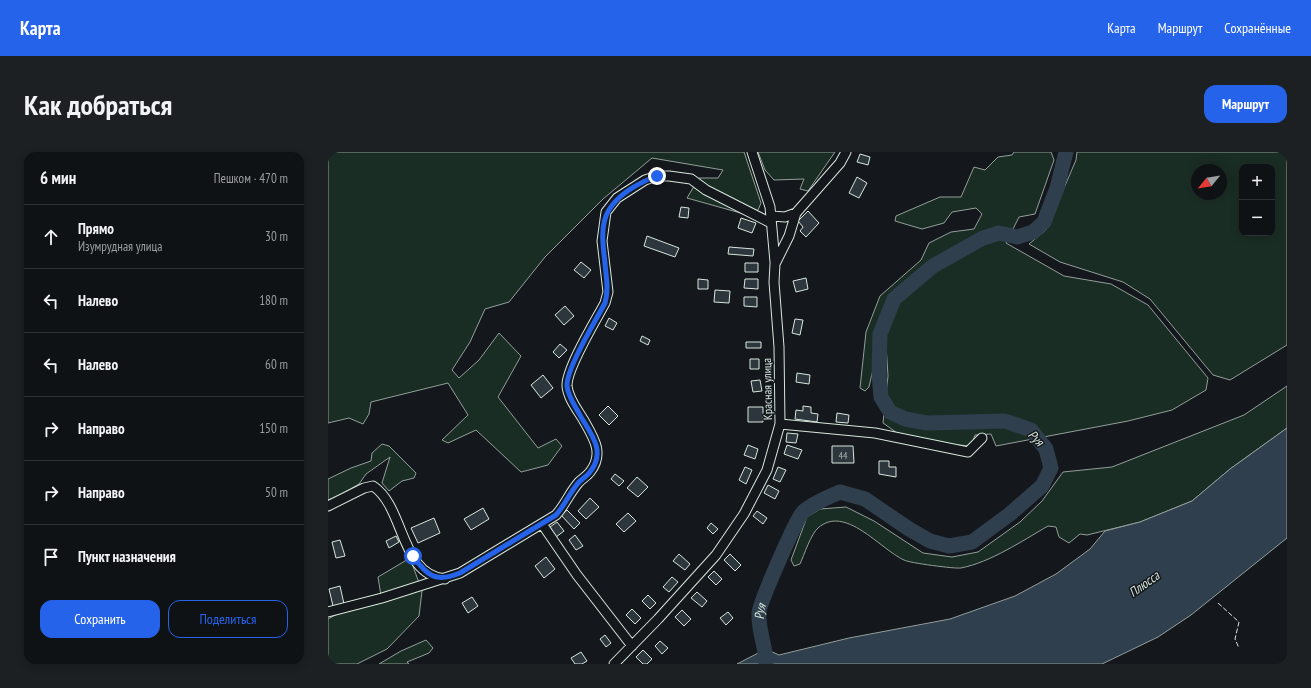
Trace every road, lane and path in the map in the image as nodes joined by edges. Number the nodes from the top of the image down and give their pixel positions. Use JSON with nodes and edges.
{"nodes":[{"id":1,"x":752,"y":152,"type":"edge"},
{"id":2,"x":846,"y":152,"type":"edge"},
{"id":3,"x":796,"y":213,"type":"junction"},
{"id":4,"x":772,"y":220,"type":"junction"},
{"id":5,"x":775,"y":264,"type":"junction"},
{"id":6,"x":780,"y":424,"type":"junction"},
{"id":7,"x":982,"y":438,"type":"dead end"},
{"id":8,"x":328,"y":506,"type":"edge"},
{"id":9,"x":542,"y":524,"type":"junction"},
{"id":10,"x":446,"y":579,"type":"junction"},
{"id":11,"x":328,"y":612,"type":"edge"},
{"id":12,"x":632,"y":646,"type":"junction"},
{"id":13,"x":614,"y":664,"type":"edge"}],
"edges":[{"from":1,"to":4,"type":"street"},
{"from":2,"to":3,"type":"street","name":"Красная улица"},
{"from":3,"to":4,"type":"street"},
{"from":3,"to":5,"type":"street","name":"Красная улица"},
{"from":4,"to":5,"type":"street"},
{"from":4,"to":9,"type":"street"},
{"from":5,"to":6,"type":"street","name":"Красная улица"},
{"from":6,"to":7,"type":"street"},
{"from":6,"to":12,"type":"street","name":"Красная улица"},
{"from":8,"to":10,"type":"street"},
{"from":9,"to":10,"type":"street"},
{"from":9,"to":12,"type":"street"},
{"from":10,"to":11,"type":"street"},
{"from":12,"to":13,"type":"street","name":"Красная улица"}]}
